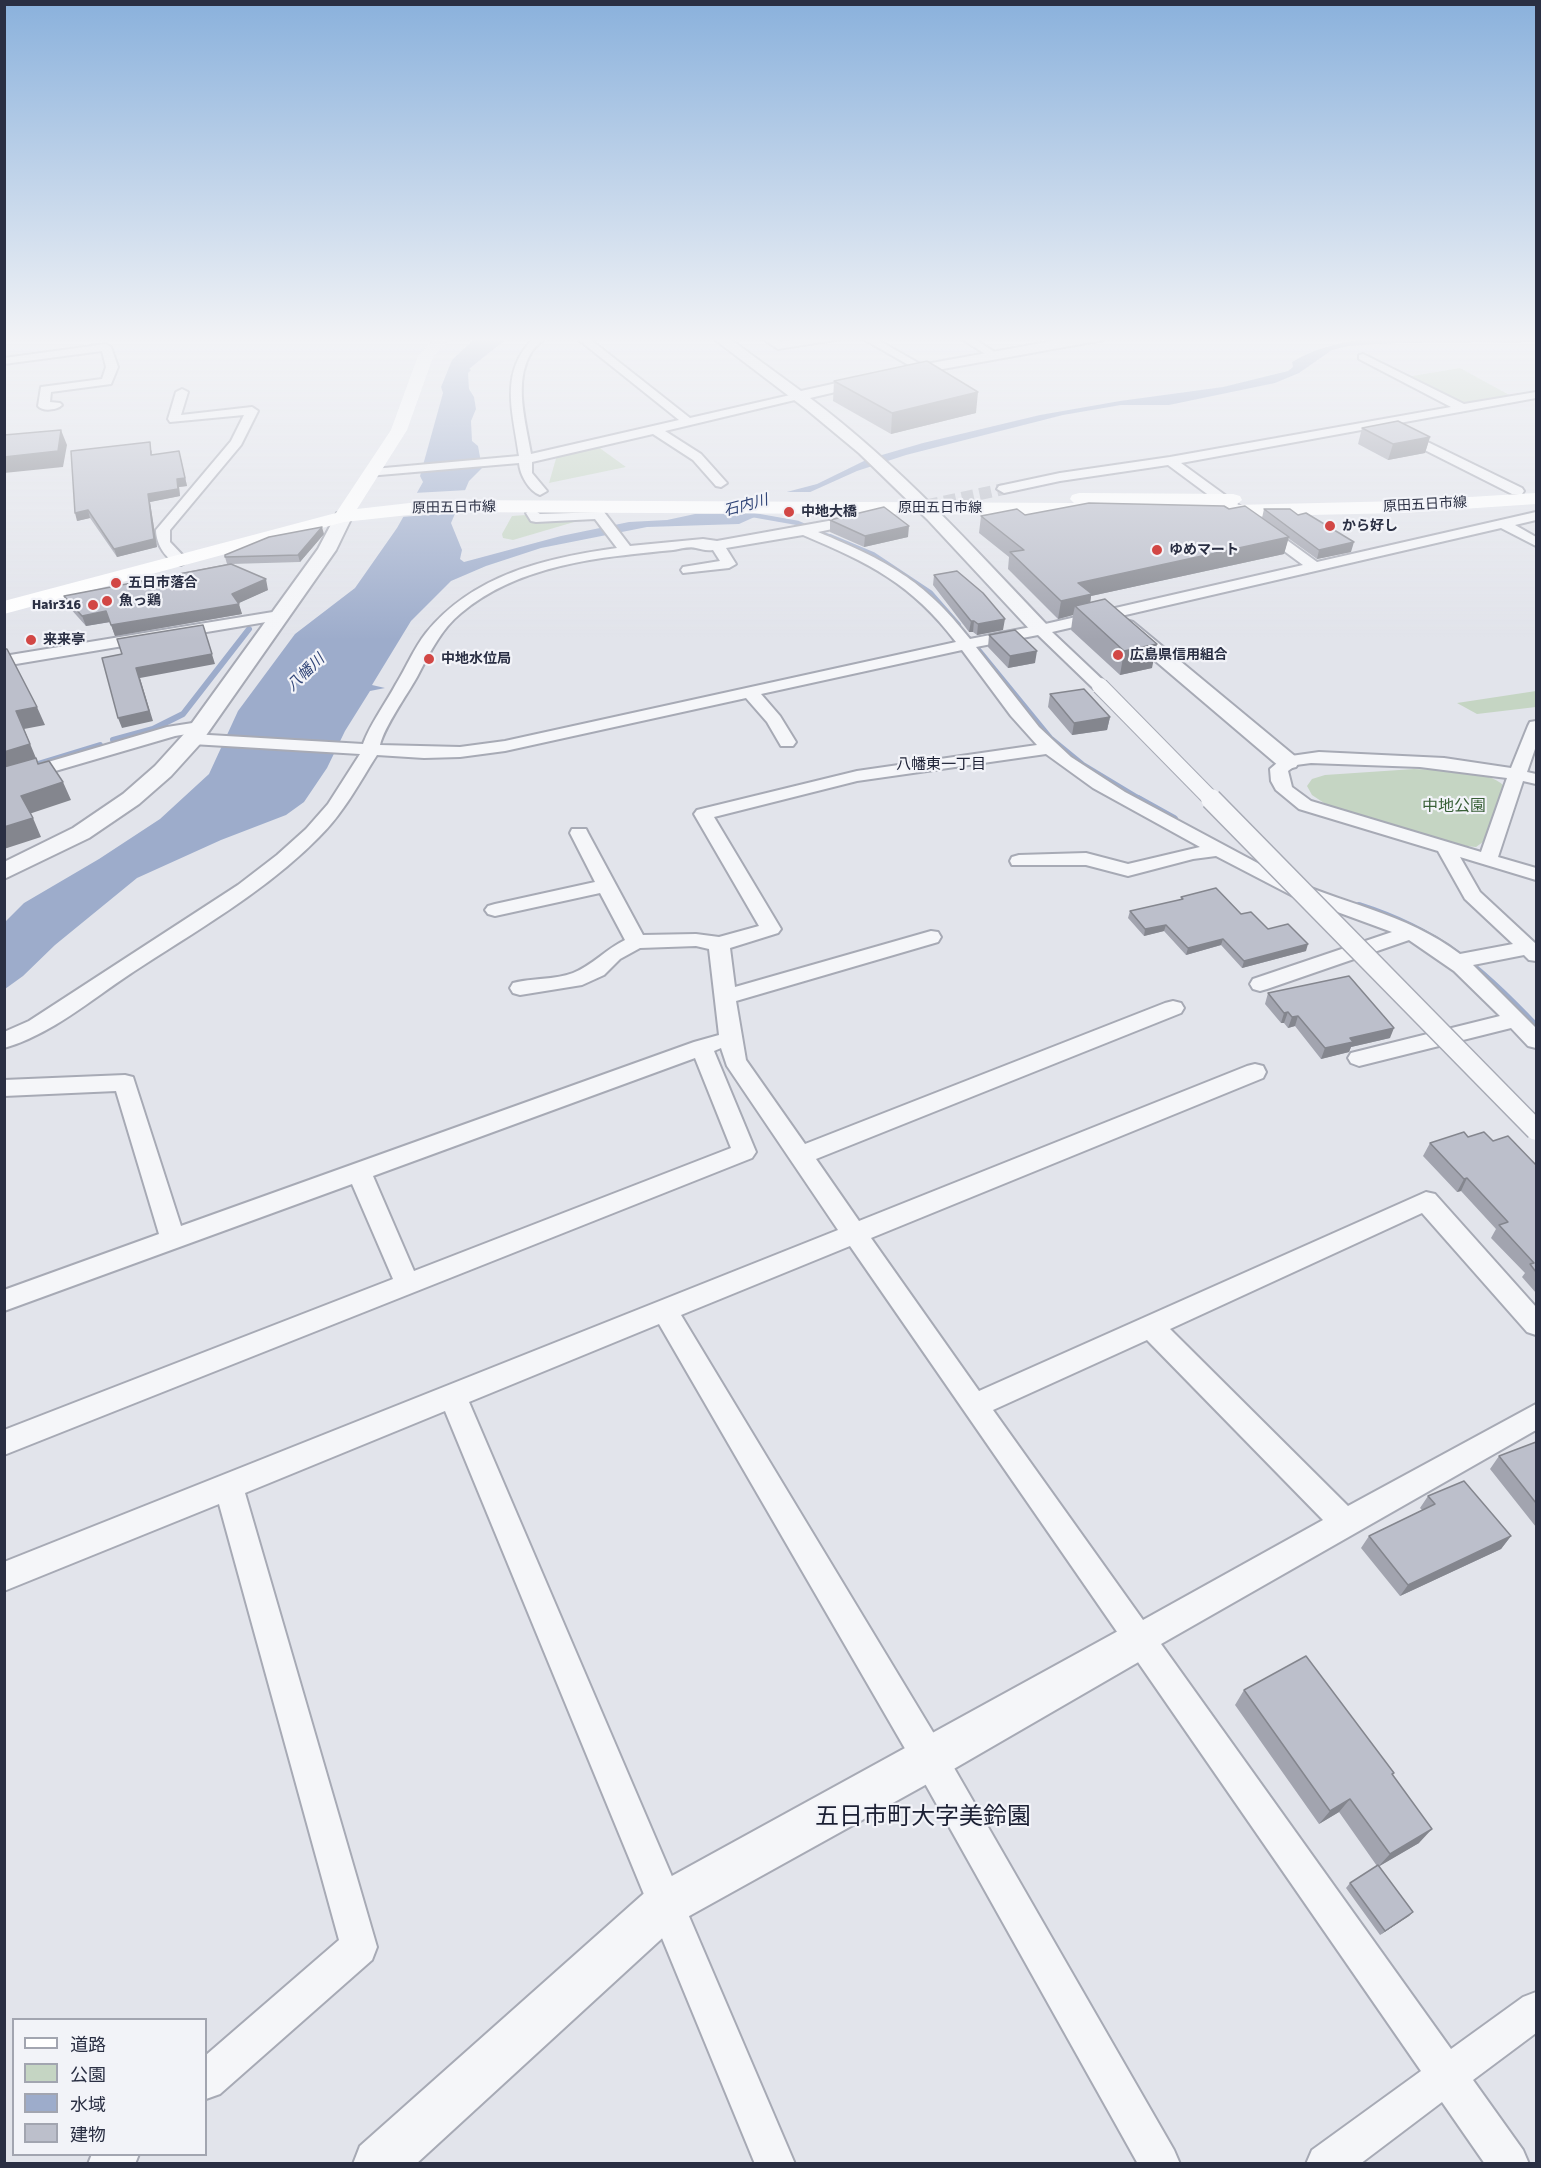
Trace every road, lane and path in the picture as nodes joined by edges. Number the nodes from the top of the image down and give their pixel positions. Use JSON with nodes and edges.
{"nodes":[{"id":1,"x":239,"y":437,"type":"edge"},
{"id":2,"x":396,"y":437,"type":"edge"},
{"id":3,"x":523,"y":437,"type":"edge"},
{"id":4,"x":619,"y":437,"type":"edge"},
{"id":5,"x":667,"y":437,"type":"edge"},
{"id":6,"x":849,"y":437,"type":"edge"},
{"id":7,"x":1302,"y":437,"type":"edge"},
{"id":8,"x":1412,"y":437,"type":"edge"},
{"id":9,"x":527,"y":459,"type":"junction"},
{"id":10,"x":1170,"y":461,"type":"junction"},
{"id":11,"x":379,"y":472,"type":"junction"},
{"id":12,"x":721,"y":483,"type":"dead end"},
{"id":13,"x":1004,"y":489,"type":"tunnel mouth"},
{"id":14,"x":540,"y":491,"type":"dead end"},
{"id":15,"x":1532,"y":492,"type":"edge"},
{"id":16,"x":514,"y":502,"type":"junction"},
{"id":17,"x":920,"y":504,"type":"junction"},
{"id":18,"x":1229,"y":505,"type":"junction"},
{"id":19,"x":833,"y":509,"type":"junction"},
{"id":20,"x":347,"y":511,"type":"junction"},
{"id":21,"x":532,"y":513,"type":"dead end"},
{"id":22,"x":1536,"y":516,"type":"edge"},
{"id":23,"x":856,"y":520,"type":"edge"},
{"id":24,"x":1503,"y":524,"type":"junction"},
{"id":25,"x":807,"y":528,"type":"junction"},
{"id":26,"x":1536,"y":542,"type":"edge"},
{"id":27,"x":710,"y":544,"type":"junction"},
{"id":28,"x":625,"y":548,"type":"junction"},
{"id":29,"x":176,"y":556,"type":"junction"},
{"id":30,"x":653,"y":558,"type":"dead end"},
{"id":31,"x":1314,"y":567,"type":"junction"},
{"id":32,"x":688,"y":570,"type":"dead end"},
{"id":33,"x":4,"y":596,"type":"edge"},
{"id":34,"x":4,"y":608,"type":"edge"},
{"id":35,"x":1112,"y":614,"type":"junction"},
{"id":36,"x":279,"y":616,"type":"junction"},
{"id":37,"x":1041,"y":630,"type":"junction"},
{"id":38,"x":970,"y":644,"type":"junction"},
{"id":39,"x":4,"y":661,"type":"edge"},
{"id":40,"x":750,"y":692,"type":"junction"},
{"id":41,"x":1536,"y":726,"type":"edge"},
{"id":42,"x":199,"y":735,"type":"junction"},
{"id":43,"x":786,"y":742,"type":"dead end"},
{"id":44,"x":1050,"y":748,"type":"junction"},
{"id":45,"x":364,"y":750,"type":"junction"},
{"id":46,"x":1288,"y":762,"type":"junction"},
{"id":47,"x":1519,"y":774,"type":"junction"},
{"id":48,"x":1536,"y":779,"type":"edge"},
{"id":49,"x":4,"y":781,"type":"edge"},
{"id":50,"x":579,"y":833,"type":"dead end"},
{"id":51,"x":1445,"y":847,"type":"junction"},
{"id":52,"x":1220,"y":850,"type":"junction"},
{"id":53,"x":1488,"y":858,"type":"junction"},
{"id":54,"x":1019,"y":861,"type":"dead end"},
{"id":55,"x":4,"y":872,"type":"edge"},
{"id":56,"x":1536,"y":874,"type":"edge"},
{"id":57,"x":608,"y":885,"type":"junction"},
{"id":58,"x":495,"y":910,"type":"dead end"},
{"id":59,"x":1411,"y":932,"type":"junction"},
{"id":60,"x":931,"y":937,"type":"dead end"},
{"id":61,"x":636,"y":942,"type":"junction"},
{"id":62,"x":719,"y":944,"type":"junction"},
{"id":63,"x":1532,"y":952,"type":"edge"},
{"id":64,"x":1467,"y":960,"type":"junction"},
{"id":65,"x":1260,"y":984,"type":"dead end"},
{"id":66,"x":520,"y":988,"type":"dead end"},
{"id":67,"x":725,"y":997,"type":"junction"},
{"id":68,"x":1173,"y":1008,"type":"dead end"},
{"id":69,"x":1515,"y":1020,"type":"junction"},
{"id":70,"x":730,"y":1038,"type":"junction"},
{"id":71,"x":4,"y":1041,"type":"edge"},
{"id":72,"x":1536,"y":1041,"type":"edge"},
{"id":73,"x":702,"y":1047,"type":"junction"},
{"id":74,"x":1359,"y":1058,"type":"dead end"},
{"id":75,"x":1255,"y":1072,"type":"dead end"},
{"id":76,"x":4,"y":1088,"type":"edge"},
{"id":77,"x":1536,"y":1130,"type":"edge"},
{"id":78,"x":800,"y":1156,"type":"junction"},
{"id":79,"x":359,"y":1171,"type":"junction"},
{"id":80,"x":854,"y":1235,"type":"junction"},
{"id":81,"x":173,"y":1239,"type":"junction"},
{"id":82,"x":407,"y":1283,"type":"junction"},
{"id":83,"x":4,"y":1301,"type":"edge"},
{"id":84,"x":665,"y":1311,"type":"junction"},
{"id":85,"x":1536,"y":1324,"type":"edge"},
{"id":86,"x":1150,"y":1326,"type":"junction"},
{"id":87,"x":453,"y":1397,"type":"junction"},
{"id":88,"x":974,"y":1406,"type":"junction"},
{"id":89,"x":1536,"y":1416,"type":"edge"},
{"id":90,"x":4,"y":1443,"type":"edge"},
{"id":91,"x":228,"y":1486,"type":"junction"},
{"id":92,"x":1345,"y":1525,"type":"junction"},
{"id":93,"x":4,"y":1576,"type":"edge"},
{"id":94,"x":1140,"y":1639,"type":"junction"},
{"id":95,"x":930,"y":1759,"type":"junction"},
{"id":96,"x":666,"y":1904,"type":"junction"},
{"id":97,"x":1536,"y":2010,"type":"edge"},
{"id":98,"x":1447,"y":2077,"type":"junction"},
{"id":99,"x":207,"y":2078,"type":"edge"},
{"id":100,"x":378,"y":2163,"type":"edge"},
{"id":101,"x":775,"y":2163,"type":"edge"},
{"id":102,"x":1160,"y":2163,"type":"edge"},
{"id":103,"x":1326,"y":2163,"type":"edge"},
{"id":104,"x":1509,"y":2163,"type":"edge"}],
"edges":[{"from":1,"to":29,"type":"street"},
{"from":2,"to":11,"type":"main road"},
{"from":3,"to":9,"type":"street"},
{"from":4,"to":9,"type":"street"},
{"from":5,"to":12,"type":"street"},
{"from":6,"to":17,"type":"street"},
{"from":7,"to":10,"type":"street"},
{"from":8,"to":15,"type":"street"},
{"from":9,"to":11,"type":"street"},
{"from":9,"to":14,"type":"street"},
{"from":10,"to":13,"type":"street"},
{"from":10,"to":18,"type":"street"},
{"from":11,"to":20,"type":"main road"},
{"from":15,"to":18,"type":"main road","name":"原田五日市線"},
{"from":16,"to":17,"type":"main road","name":"原田五日市線"},
{"from":16,"to":19,"type":"main road","name":"原田五日市線"},
{"from":16,"to":20,"type":"main road","name":"原田五日市線"},
{"from":17,"to":18,"type":"main road","name":"原田五日市線"},
{"from":17,"to":19,"type":"main road","name":"原田五日市線"},
{"from":17,"to":37,"type":"street"},
{"from":18,"to":31,"type":"street"},
{"from":19,"to":25,"type":"street"},
{"from":20,"to":29,"type":"main road","name":"原田五日市線"},
{"from":20,"to":36,"type":"street"},
{"from":21,"to":28,"type":"street"},
{"from":22,"to":24,"type":"street"},
{"from":23,"to":25,"type":"street"},
{"from":24,"to":26,"type":"street"},
{"from":24,"to":31,"type":"street"},
{"from":25,"to":27,"type":"street"},
{"from":25,"to":38,"type":"street"},
{"from":27,"to":28,"type":"street"},
{"from":27,"to":30,"type":"street"},
{"from":27,"to":32,"type":"street"},
{"from":28,"to":45,"type":"street"},
{"from":29,"to":33,"type":"main road","name":"原田五日市線"},
{"from":29,"to":34,"type":"main road","name":"原田五日市線"},
{"from":31,"to":35,"type":"street"},
{"from":35,"to":37,"type":"street"},
{"from":35,"to":46,"type":"street"},
{"from":36,"to":39,"type":"street"},
{"from":36,"to":42,"type":"street"},
{"from":37,"to":38,"type":"street"},
{"from":37,"to":77,"type":"street","bridge":true},
{"from":38,"to":40,"type":"street"},
{"from":38,"to":44,"type":"street"},
{"from":40,"to":43,"type":"street"},
{"from":40,"to":45,"type":"street"},
{"from":41,"to":47,"type":"street"},
{"from":42,"to":45,"type":"street"},
{"from":42,"to":49,"type":"street"},
{"from":42,"to":55,"type":"street"},
{"from":44,"to":52,"type":"street"},
{"from":44,"to":62,"type":"street"},
{"from":45,"to":71,"type":"street"},
{"from":46,"to":47,"type":"street"},
{"from":46,"to":51,"type":"street"},
{"from":47,"to":48,"type":"street"},
{"from":47,"to":53,"type":"street"},
{"from":50,"to":57,"type":"street"},
{"from":51,"to":53,"type":"street"},
{"from":51,"to":63,"type":"street"},
{"from":52,"to":54,"type":"street"},
{"from":52,"to":59,"type":"street"},
{"from":53,"to":56,"type":"street"},
{"from":57,"to":58,"type":"street"},
{"from":57,"to":61,"type":"street"},
{"from":59,"to":64,"type":"street"},
{"from":59,"to":65,"type":"street"},
{"from":60,"to":67,"type":"street"},
{"from":61,"to":62,"type":"street"},
{"from":61,"to":66,"type":"street"},
{"from":62,"to":67,"type":"street"},
{"from":63,"to":64,"type":"street"},
{"from":64,"to":69,"type":"street"},
{"from":67,"to":70,"type":"street"},
{"from":68,"to":78,"type":"street"},
{"from":69,"to":72,"type":"street"},
{"from":69,"to":74,"type":"street"},
{"from":70,"to":73,"type":"street"},
{"from":70,"to":78,"type":"street"},
{"from":73,"to":79,"type":"street"},
{"from":73,"to":82,"type":"street"},
{"from":75,"to":80,"type":"street"},
{"from":76,"to":81,"type":"street"},
{"from":78,"to":80,"type":"street"},
{"from":79,"to":81,"type":"street"},
{"from":79,"to":82,"type":"street"},
{"from":80,"to":84,"type":"street"},
{"from":80,"to":88,"type":"street"},
{"from":81,"to":83,"type":"street"},
{"from":82,"to":90,"type":"street"},
{"from":84,"to":87,"type":"street"},
{"from":84,"to":95,"type":"street"},
{"from":85,"to":86,"type":"street"},
{"from":86,"to":88,"type":"street"},
{"from":86,"to":92,"type":"street"},
{"from":87,"to":91,"type":"street"},
{"from":87,"to":96,"type":"street"},
{"from":88,"to":94,"type":"street"},
{"from":89,"to":92,"type":"street"},
{"from":91,"to":93,"type":"street"},
{"from":91,"to":99,"type":"street"},
{"from":92,"to":94,"type":"street"},
{"from":94,"to":95,"type":"street"},
{"from":94,"to":98,"type":"street"},
{"from":95,"to":96,"type":"street"},
{"from":95,"to":102,"type":"street"},
{"from":96,"to":100,"type":"street"},
{"from":96,"to":101,"type":"street"},
{"from":97,"to":98,"type":"street"},
{"from":98,"to":103,"type":"street"},
{"from":98,"to":104,"type":"street"}]}
